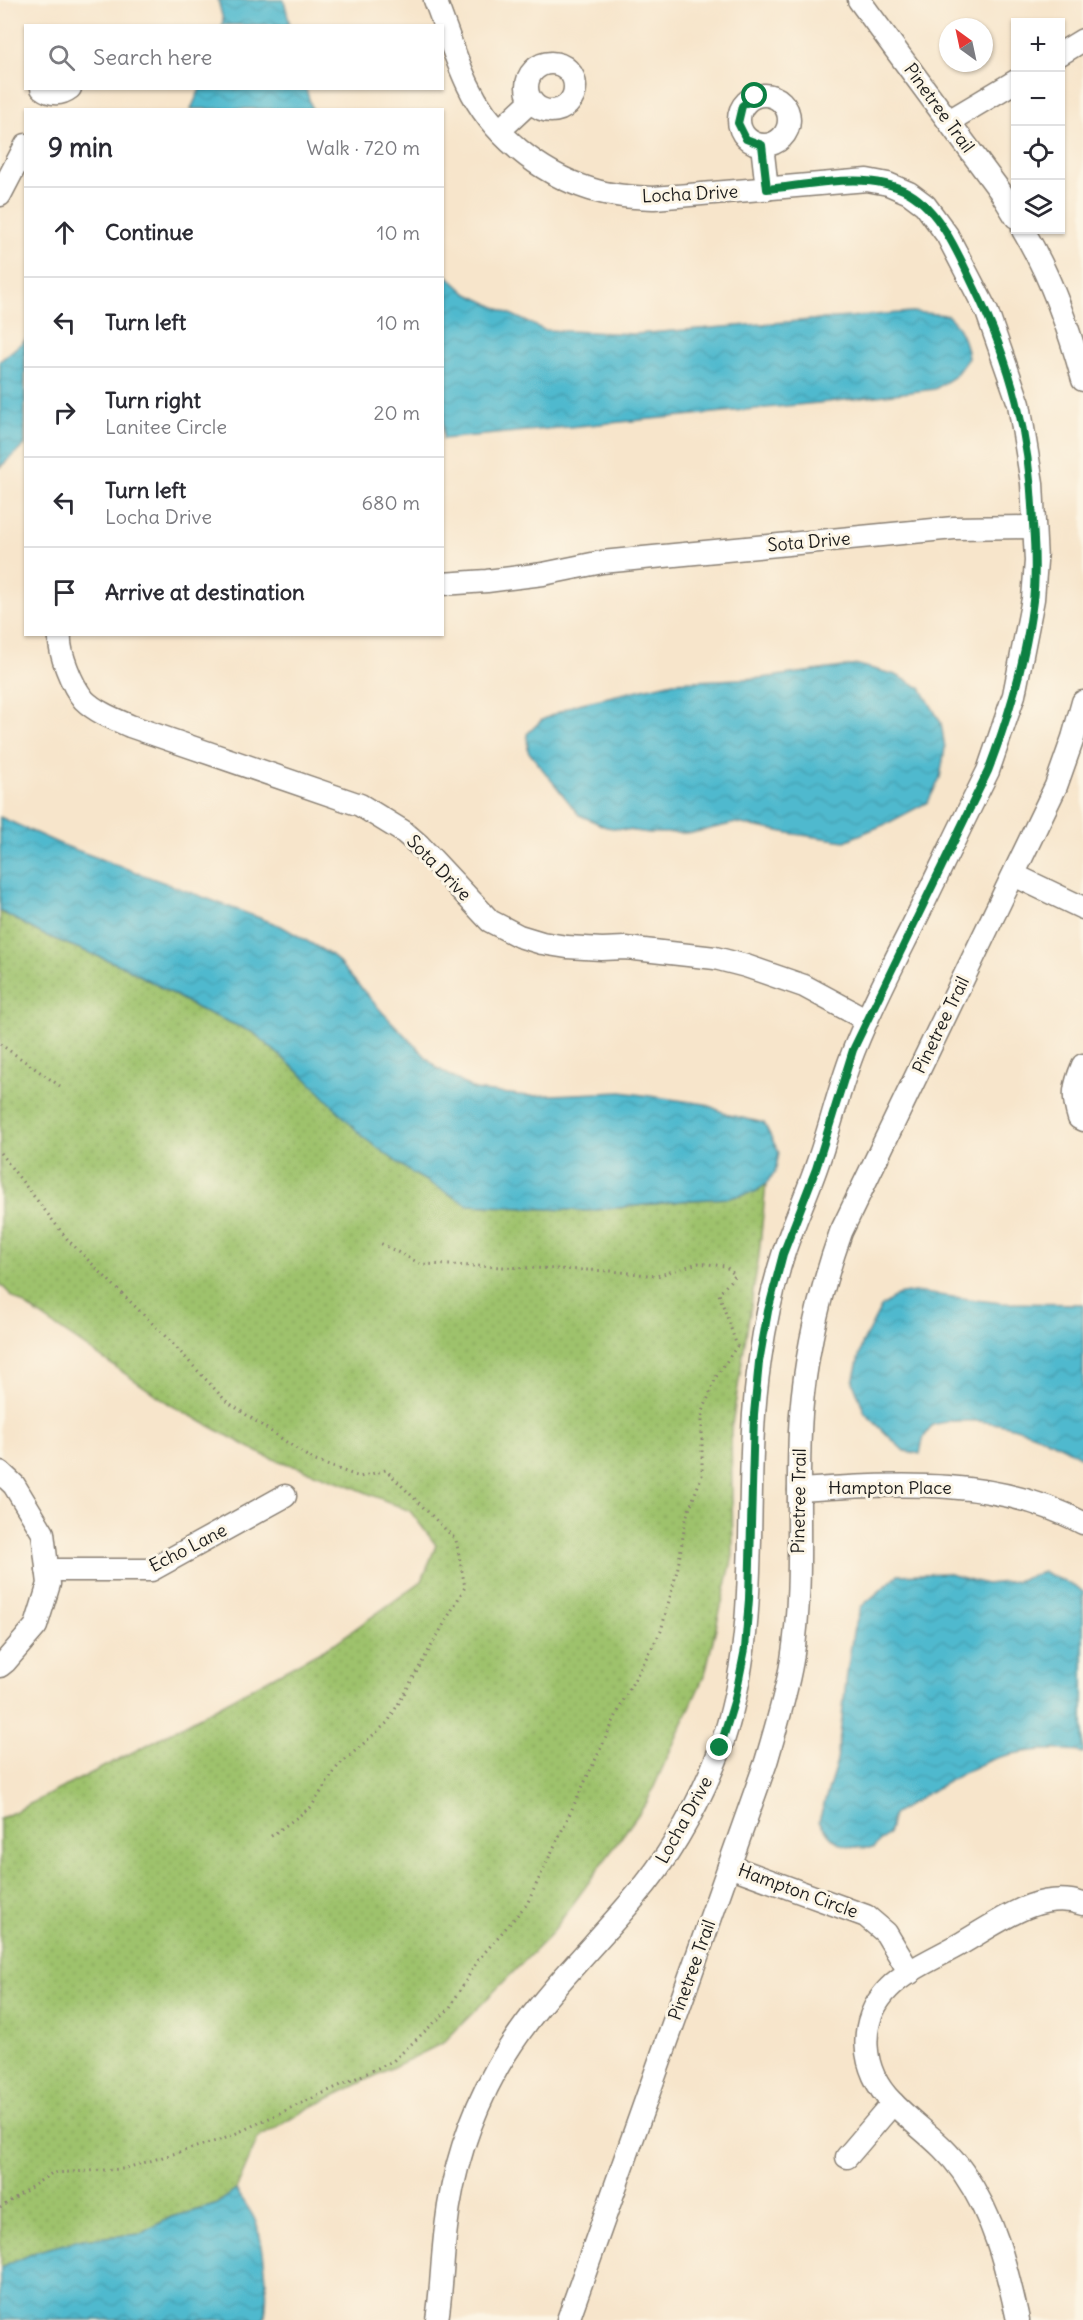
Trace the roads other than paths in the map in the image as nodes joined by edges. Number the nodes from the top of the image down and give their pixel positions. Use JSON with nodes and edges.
{"nodes":[{"id":1,"x":435,"y":0,"type":"edge"},
{"id":2,"x":859,"y":0,"type":"edge"},
{"id":3,"x":1083,"y":40,"type":"edge"},
{"id":4,"x":1065,"y":51,"type":"edge"},
{"id":5,"x":1011,"y":84,"type":"edge"},
{"id":6,"x":531,"y":101,"type":"dead end"},
{"id":7,"x":949,"y":121,"type":"junction"},
{"id":8,"x":500,"y":130,"type":"junction"},
{"id":9,"x":762,"y":145,"type":"dead end"},
{"id":10,"x":24,"y":149,"type":"edge"},
{"id":11,"x":767,"y":189,"type":"junction"},
{"id":12,"x":0,"y":195,"type":"edge"},
{"id":13,"x":1011,"y":210,"type":"edge"},
{"id":14,"x":1025,"y":234,"type":"edge"},
{"id":15,"x":1083,"y":380,"type":"edge"},
{"id":16,"x":1034,"y":526,"type":"junction"},
{"id":17,"x":444,"y":584,"type":"edge"},
{"id":18,"x":60,"y":636,"type":"edge"},
{"id":19,"x":1083,"y":702,"type":"edge"},
{"id":20,"x":1014,"y":875,"type":"junction"},
{"id":21,"x":1083,"y":908,"type":"edge"},
{"id":22,"x":867,"y":1020,"type":"junction"},
{"id":23,"x":1083,"y":1065,"type":"edge"},
{"id":24,"x":1083,"y":1120,"type":"edge"},
{"id":25,"x":0,"y":1472,"type":"edge"},
{"id":26,"x":799,"y":1490,"type":"junction"},
{"id":27,"x":285,"y":1496,"type":"dead end"},
{"id":28,"x":1083,"y":1523,"type":"edge"},
{"id":29,"x":47,"y":1570,"type":"junction"},
{"id":30,"x":0,"y":1666,"type":"edge"},
{"id":31,"x":729,"y":1866,"type":"junction"},
{"id":32,"x":1083,"y":1904,"type":"edge"},
{"id":33,"x":910,"y":1973,"type":"junction"},
{"id":34,"x":893,"y":2103,"type":"junction"},
{"id":35,"x":847,"y":2157,"type":"dead end"},
{"id":36,"x":437,"y":2320,"type":"edge"},
{"id":37,"x":568,"y":2320,"type":"edge"},
{"id":38,"x":1018,"y":2320,"type":"edge"}],
"edges":[{"from":1,"to":8,"type":"street","name":"Locha Drive"},
{"from":2,"to":7,"type":"street","name":"Pinetree Trail"},
{"from":3,"to":4,"type":"street"},
{"from":5,"to":7,"type":"street"},
{"from":6,"to":8,"type":"street"},
{"from":7,"to":13,"type":"street","name":"Pinetree Trail"},
{"from":8,"to":11,"type":"street","name":"Locha Drive"},
{"from":9,"to":11,"type":"street"},
{"from":10,"to":12,"type":"street"},
{"from":11,"to":16,"type":"street","name":"Locha Drive"},
{"from":14,"to":15,"type":"street"},
{"from":16,"to":17,"type":"street","name":"Sota Drive"},
{"from":16,"to":22,"type":"street","name":"Locha Drive"},
{"from":18,"to":22,"type":"street","name":"Sota Drive"},
{"from":19,"to":20,"type":"street","name":"Pinetree Trail"},
{"from":20,"to":21,"type":"street"},
{"from":20,"to":26,"type":"street","name":"Pinetree Trail"},
{"from":22,"to":36,"type":"street","name":"Locha Drive"},
{"from":23,"to":24,"type":"street"},
{"from":25,"to":29,"type":"street"},
{"from":26,"to":28,"type":"street","name":"Hampton Place"},
{"from":26,"to":31,"type":"street","name":"Pinetree Trail"},
{"from":27,"to":29,"type":"street","name":"Echo Lane"},
{"from":29,"to":30,"type":"street"},
{"from":31,"to":33,"type":"street","name":"Hampton Circle"},
{"from":31,"to":37,"type":"street","name":"Pinetree Trail"},
{"from":32,"to":33,"type":"street"},
{"from":33,"to":34,"type":"street"},
{"from":34,"to":35,"type":"street"},
{"from":34,"to":38,"type":"street"}]}
